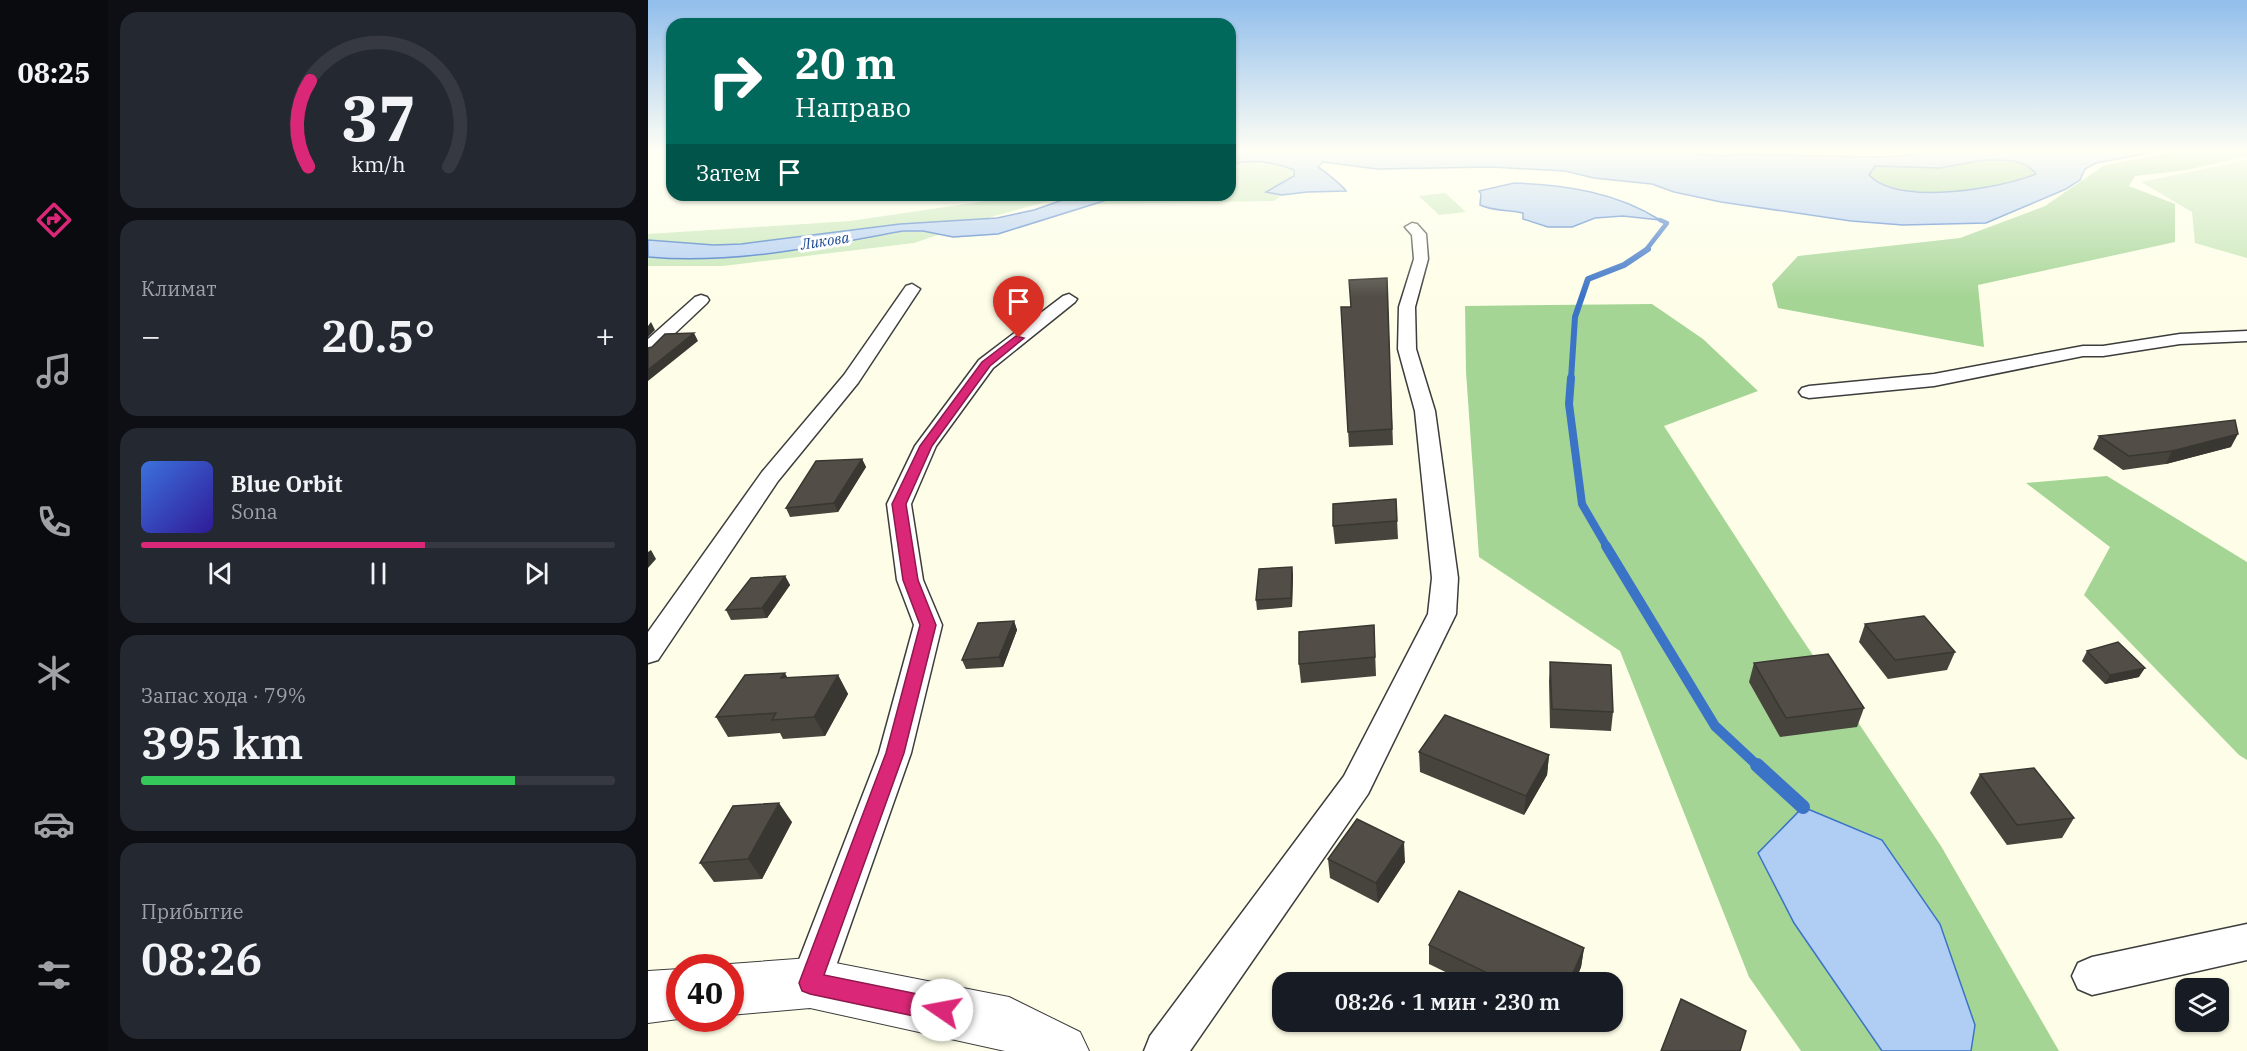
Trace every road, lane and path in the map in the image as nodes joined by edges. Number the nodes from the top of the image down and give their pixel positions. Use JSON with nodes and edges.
{"nodes":[{"id":1,"x":1412,"y":227,"type":"dead end"},
{"id":2,"x":912,"y":289,"type":"dead end"},
{"id":3,"x":1069,"y":299,"type":"dead end"},
{"id":4,"x":701,"y":300,"type":"dead end"},
{"id":5,"x":2247,"y":336,"type":"edge"},
{"id":6,"x":648,"y":349,"type":"edge"},
{"id":7,"x":1809,"y":392,"type":"dead end"},
{"id":8,"x":648,"y":653,"type":"edge"},
{"id":9,"x":2247,"y":942,"type":"edge"},
{"id":10,"x":2092,"y":976,"type":"dead end"},
{"id":11,"x":810,"y":983,"type":"junction"},
{"id":12,"x":744,"y":989,"type":"edge"},
{"id":13,"x":666,"y":995,"type":"edge"},
{"id":14,"x":648,"y":997,"type":"edge"},
{"id":15,"x":1061,"y":1051,"type":"edge"},
{"id":16,"x":1165,"y":1051,"type":"edge"}],
"edges":[{"from":1,"to":16,"type":"street"},
{"from":2,"to":8,"type":"street"},
{"from":3,"to":11,"type":"street"},
{"from":4,"to":6,"type":"street"},
{"from":5,"to":7,"type":"street"},
{"from":9,"to":10,"type":"street"},
{"from":11,"to":12,"type":"street"},
{"from":11,"to":15,"type":"street"},
{"from":13,"to":14,"type":"street"}]}
